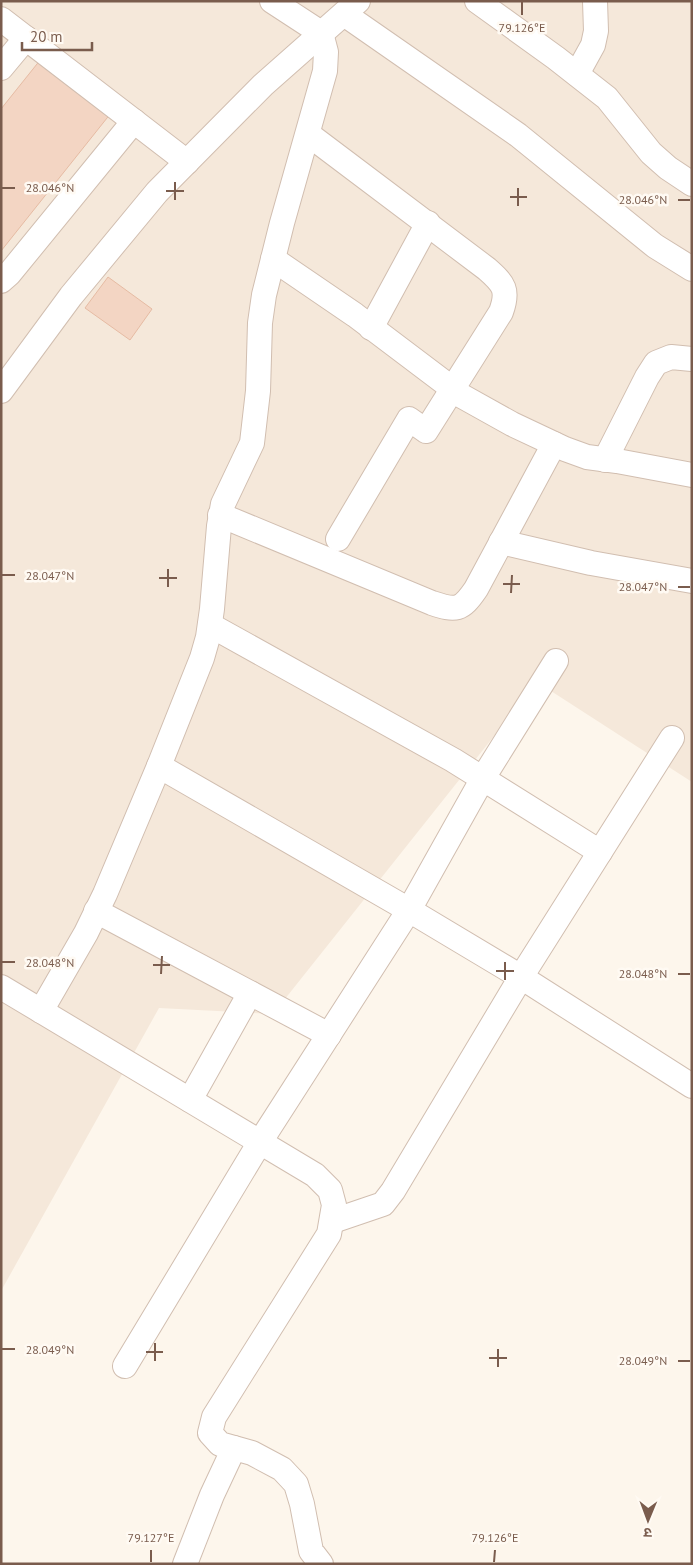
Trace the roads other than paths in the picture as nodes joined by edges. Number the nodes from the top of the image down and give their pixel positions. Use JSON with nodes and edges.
{"nodes":[{"id":1,"x":272,"y":1,"type":"edge"},
{"id":2,"x":477,"y":1,"type":"edge"},
{"id":3,"x":595,"y":1,"type":"edge"},
{"id":4,"x":351,"y":8,"type":"edge"},
{"id":5,"x":1,"y":18,"type":"edge"},
{"id":6,"x":321,"y":33,"type":"junction"},
{"id":7,"x":26,"y":38,"type":"junction"},
{"id":8,"x":1,"y":68,"type":"edge"},
{"id":9,"x":577,"y":74,"type":"junction"},
{"id":10,"x":134,"y":121,"type":"junction"},
{"id":11,"x":308,"y":134,"type":"junction"},
{"id":12,"x":188,"y":162,"type":"junction"},
{"id":13,"x":692,"y":184,"type":"edge"},
{"id":14,"x":428,"y":223,"type":"junction"},
{"id":15,"x":273,"y":259,"type":"junction"},
{"id":16,"x":692,"y":269,"type":"edge"},
{"id":17,"x":1,"y":281,"type":"edge"},
{"id":18,"x":371,"y":328,"type":"junction"},
{"id":19,"x":692,"y":359,"type":"edge"},
{"id":20,"x":451,"y":390,"type":"junction"},
{"id":21,"x":1,"y":391,"type":"edge"},
{"id":22,"x":554,"y":444,"type":"junction"},
{"id":23,"x":605,"y":460,"type":"junction"},
{"id":24,"x":692,"y":476,"type":"edge"},
{"id":25,"x":220,"y":515,"type":"junction"},
{"id":26,"x":338,"y":539,"type":"dead end"},
{"id":27,"x":501,"y":542,"type":"junction"},
{"id":28,"x":692,"y":581,"type":"edge"},
{"id":29,"x":210,"y":625,"type":"junction"},
{"id":30,"x":556,"y":661,"type":"dead end"},
{"id":31,"x":672,"y":738,"type":"dead end"},
{"id":32,"x":159,"y":766,"type":"junction"},
{"id":33,"x":483,"y":778,"type":"junction"},
{"id":34,"x":600,"y":852,"type":"junction"},
{"id":35,"x":409,"y":910,"type":"junction"},
{"id":36,"x":96,"y":912,"type":"junction"},
{"id":37,"x":521,"y":977,"type":"junction"},
{"id":38,"x":1,"y":987,"type":"edge"},
{"id":39,"x":250,"y":993,"type":"junction"},
{"id":40,"x":42,"y":1011,"type":"junction"},
{"id":41,"x":329,"y":1035,"type":"junction"},
{"id":42,"x":692,"y":1086,"type":"edge"},
{"id":43,"x":190,"y":1100,"type":"junction"},
{"id":44,"x":260,"y":1142,"type":"junction"},
{"id":45,"x":333,"y":1221,"type":"junction"},
{"id":46,"x":125,"y":1366,"type":"dead end"},
{"id":47,"x":234,"y":1448,"type":"junction"},
{"id":48,"x":185,"y":1564,"type":"edge"},
{"id":49,"x":321,"y":1564,"type":"edge"}],
"edges":[{"from":1,"to":6,"type":"street"},
{"from":2,"to":9,"type":"street"},
{"from":3,"to":9,"type":"street"},
{"from":4,"to":6,"type":"street"},
{"from":4,"to":16,"type":"street"},
{"from":5,"to":7,"type":"street"},
{"from":6,"to":11,"type":"street"},
{"from":6,"to":12,"type":"street"},
{"from":7,"to":8,"type":"street"},
{"from":7,"to":10,"type":"street"},
{"from":9,"to":13,"type":"street"},
{"from":10,"to":12,"type":"street"},
{"from":10,"to":17,"type":"street"},
{"from":11,"to":14,"type":"street"},
{"from":11,"to":15,"type":"street"},
{"from":12,"to":21,"type":"street"},
{"from":14,"to":18,"type":"street"},
{"from":14,"to":20,"type":"street"},
{"from":15,"to":18,"type":"street"},
{"from":15,"to":25,"type":"street"},
{"from":18,"to":20,"type":"street"},
{"from":19,"to":23,"type":"street"},
{"from":20,"to":22,"type":"street"},
{"from":20,"to":26,"type":"street"},
{"from":22,"to":23,"type":"street"},
{"from":22,"to":27,"type":"street"},
{"from":23,"to":24,"type":"street"},
{"from":25,"to":27,"type":"street"},
{"from":25,"to":29,"type":"street"},
{"from":27,"to":28,"type":"street"},
{"from":29,"to":32,"type":"street"},
{"from":29,"to":33,"type":"street"},
{"from":30,"to":33,"type":"street"},
{"from":31,"to":34,"type":"street"},
{"from":32,"to":35,"type":"street"},
{"from":32,"to":36,"type":"street"},
{"from":33,"to":34,"type":"street"},
{"from":33,"to":35,"type":"street"},
{"from":34,"to":37,"type":"street"},
{"from":35,"to":37,"type":"street"},
{"from":35,"to":41,"type":"street"},
{"from":36,"to":39,"type":"street"},
{"from":36,"to":40,"type":"street"},
{"from":37,"to":42,"type":"street"},
{"from":37,"to":45,"type":"street"},
{"from":38,"to":40,"type":"street"},
{"from":39,"to":41,"type":"street"},
{"from":39,"to":43,"type":"street"},
{"from":40,"to":43,"type":"street"},
{"from":41,"to":44,"type":"street"},
{"from":43,"to":44,"type":"street"},
{"from":44,"to":45,"type":"street"},
{"from":44,"to":46,"type":"street"},
{"from":45,"to":47,"type":"street"},
{"from":47,"to":48,"type":"street"},
{"from":47,"to":49,"type":"street"}]}
